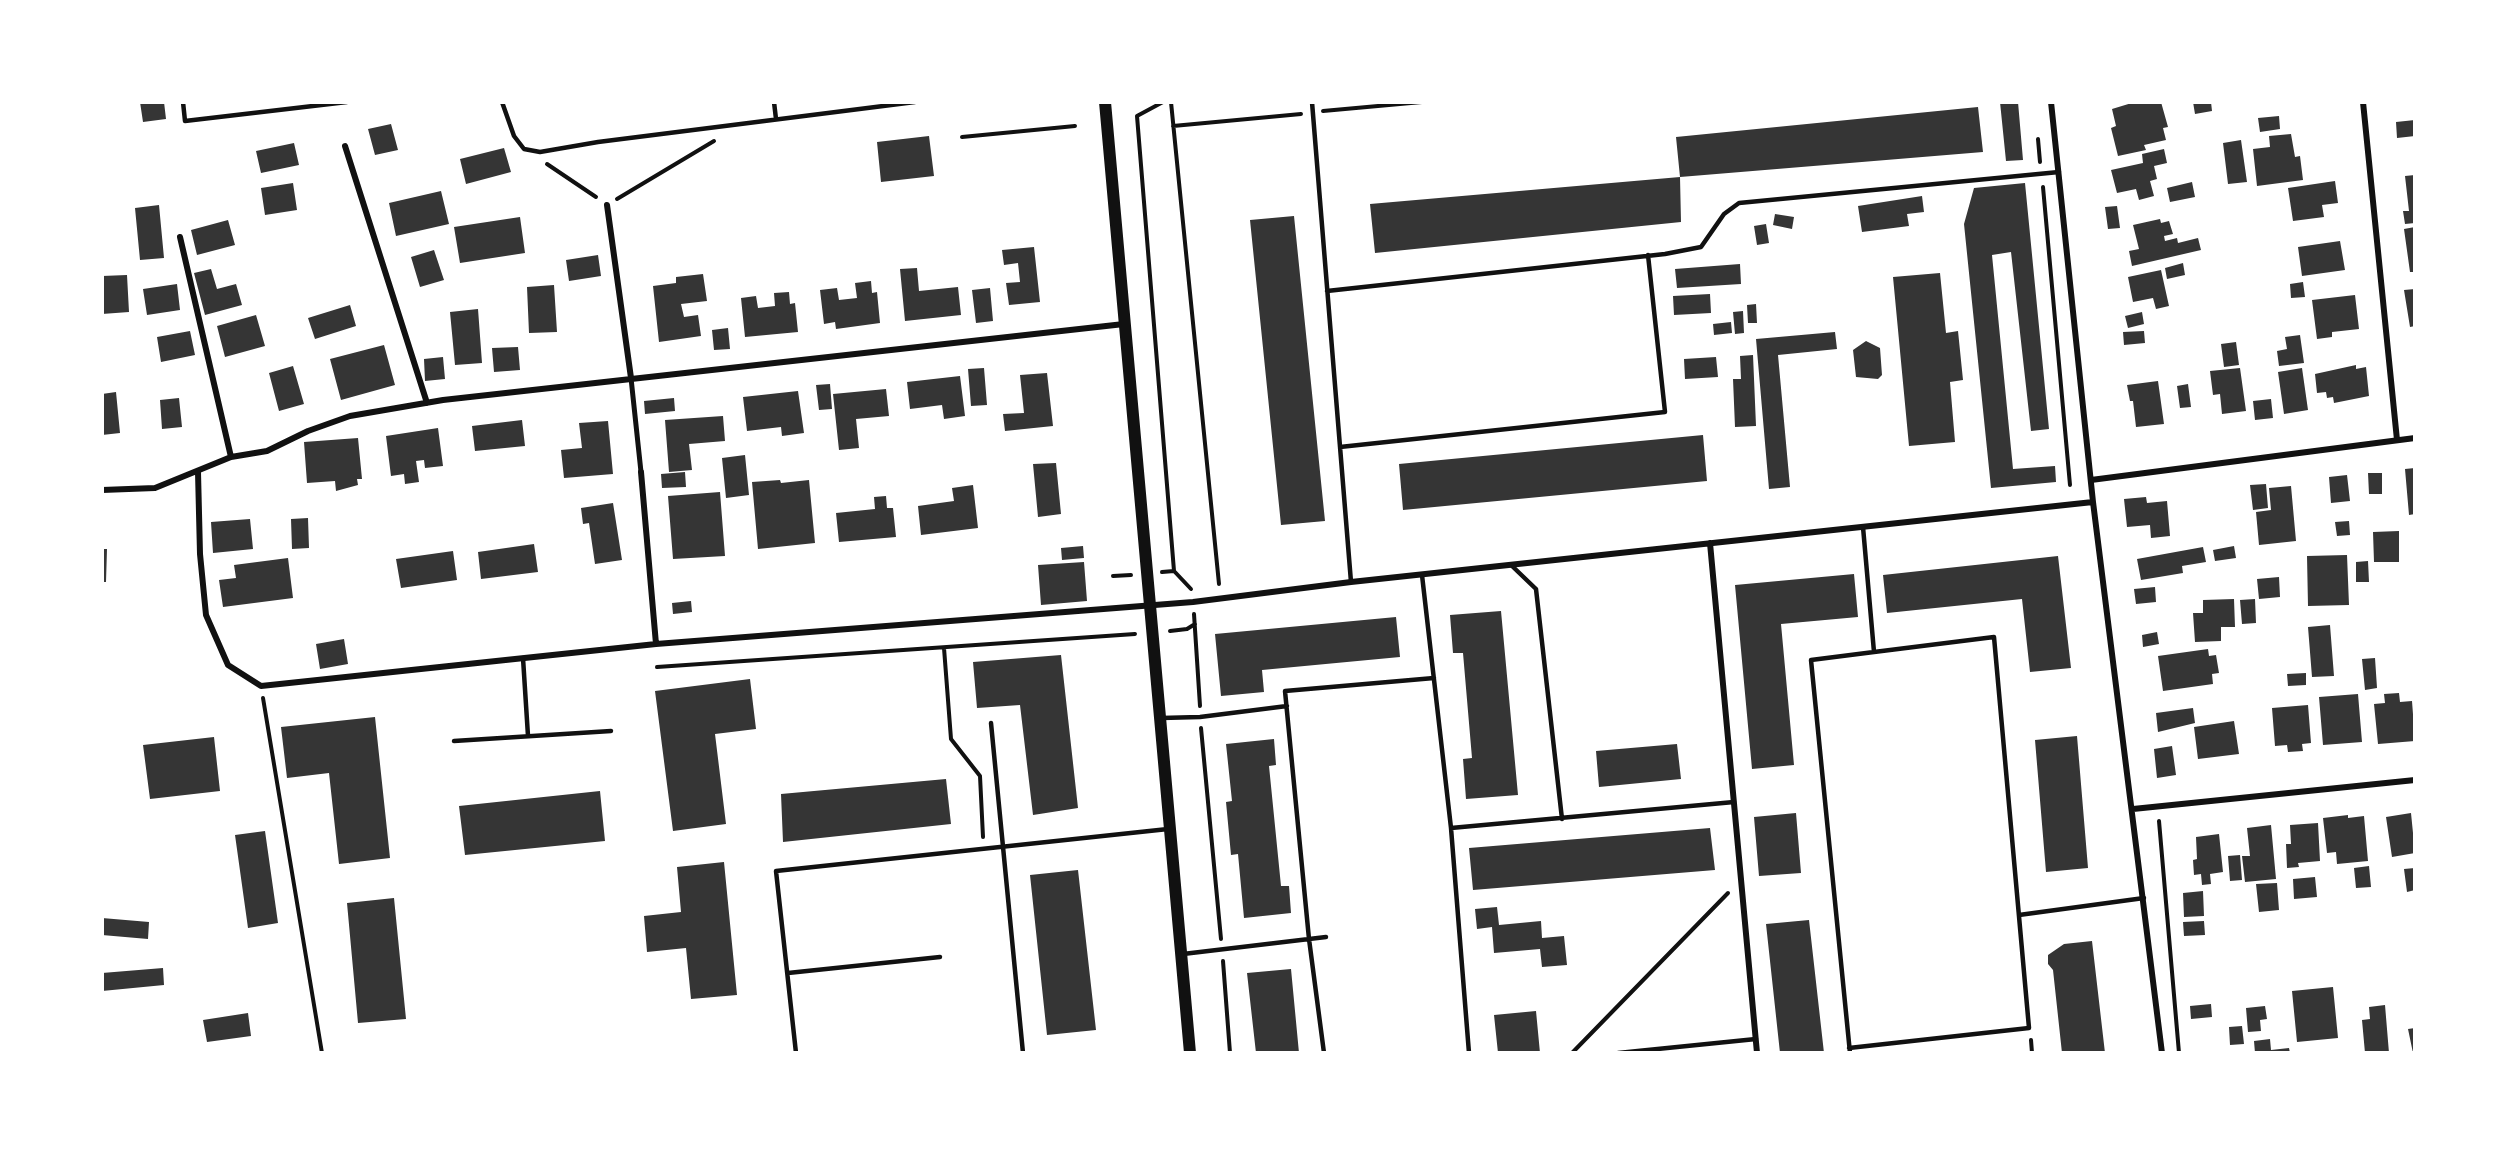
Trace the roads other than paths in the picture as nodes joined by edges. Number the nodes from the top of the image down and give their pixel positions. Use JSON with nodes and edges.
{"nodes":[{"id":1,"x":183,"y":102,"type":"edge"},
{"id":2,"x":347,"y":102,"type":"edge"},
{"id":3,"x":502,"y":102,"type":"edge"},
{"id":4,"x":774,"y":102,"type":"edge"},
{"id":5,"x":915,"y":102,"type":"edge"},
{"id":6,"x":1105,"y":102,"type":"edge"},
{"id":7,"x":1312,"y":102,"type":"edge"},
{"id":8,"x":2051,"y":102,"type":"edge"},
{"id":9,"x":2363,"y":102,"type":"edge"},
{"id":10,"x":776,"y":119,"type":"junction"},
{"id":11,"x":345,"y":146,"type":"dead end"},
{"id":12,"x":2059,"y":172,"type":"junction"},
{"id":13,"x":607,"y":205,"type":"road end"},
{"id":14,"x":180,"y":237,"type":"dead end"},
{"id":15,"x":1648,"y":255,"type":"junction"},
{"id":16,"x":1327,"y":291,"type":"junction"},
{"id":17,"x":1124,"y":324,"type":"junction"},
{"id":18,"x":631,"y":378,"type":"junction"},
{"id":19,"x":427,"y":403,"type":"junction"},
{"id":20,"x":2415,"y":438,"type":"edge"},
{"id":21,"x":2397,"y":440,"type":"junction"},
{"id":22,"x":1340,"y":447,"type":"junction"},
{"id":23,"x":231,"y":457,"type":"junction"},
{"id":24,"x":198,"y":472,"type":"junction"},
{"id":25,"x":641,"y":472,"type":"joint"},
{"id":26,"x":2091,"y":480,"type":"junction"},
{"id":27,"x":102,"y":490,"type":"edge"},
{"id":28,"x":2093,"y":502,"type":"junction"},
{"id":29,"x":1863,"y":527,"type":"junction"},
{"id":30,"x":1710,"y":543,"type":"junction"},
{"id":31,"x":1511,"y":565,"type":"junction"},
{"id":32,"x":1422,"y":575,"type":"junction"},
{"id":33,"x":1351,"y":582,"type":"junction"},
{"id":34,"x":1148,"y":606,"type":"junction"},
{"id":35,"x":656,"y":644,"type":"junction"},
{"id":36,"x":1874,"y":652,"type":"junction"},
{"id":37,"x":523,"y":658,"type":"junction"},
{"id":38,"x":1434,"y":678,"type":"junction"},
{"id":39,"x":1287,"y":706,"type":"junction"},
{"id":40,"x":1159,"y":718,"type":"junction"},
{"id":41,"x":991,"y":723,"type":"dead end"},
{"id":42,"x":611,"y":731,"type":"dead end"},
{"id":43,"x":528,"y":736,"type":"junction"},
{"id":44,"x":454,"y":741,"type":"dead end"},
{"id":45,"x":2415,"y":780,"type":"edge"},
{"id":46,"x":1734,"y":802,"type":"junction"},
{"id":47,"x":2133,"y":809,"type":"junction"},
{"id":48,"x":1562,"y":819,"type":"junction"},
{"id":49,"x":1451,"y":828,"type":"junction"},
{"id":50,"x":1168,"y":829,"type":"junction"},
{"id":51,"x":1003,"y":847,"type":"junction"},
{"id":52,"x":2144,"y":898,"type":"junction"},
{"id":53,"x":2019,"y":915,"type":"junction"},
{"id":54,"x":1326,"y":938,"type":"dead end"},
{"id":55,"x":1309,"y":939,"type":"junction"},
{"id":56,"x":1180,"y":954,"type":"junction"},
{"id":57,"x":940,"y":957,"type":"dead end"},
{"id":58,"x":788,"y":973,"type":"junction"},
{"id":59,"x":1756,"y":1039,"type":"junction"},
{"id":60,"x":1850,"y":1050,"type":"edge"},
{"id":61,"x":796,"y":1053,"type":"edge"},
{"id":62,"x":1023,"y":1053,"type":"edge"},
{"id":63,"x":1190,"y":1053,"type":"edge"},
{"id":64,"x":1324,"y":1053,"type":"edge"},
{"id":65,"x":1469,"y":1053,"type":"edge"},
{"id":66,"x":1618,"y":1053,"type":"edge"},
{"id":67,"x":1757,"y":1053,"type":"edge"},
{"id":68,"x":2162,"y":1053,"type":"edge"}],
"edges":[{"from":1,"to":2,"type":"lane"},
{"from":3,"to":10,"type":"lane"},
{"from":4,"to":10,"type":"lane"},
{"from":5,"to":10,"type":"lane"},
{"from":6,"to":17,"type":"main road"},
{"from":7,"to":16,"type":"lane"},
{"from":8,"to":12,"type":"street"},
{"from":9,"to":21,"type":"street"},
{"from":11,"to":19,"type":"street"},
{"from":12,"to":15,"type":"lane"},
{"from":12,"to":26,"type":"street"},
{"from":13,"to":18,"type":"street"},
{"from":14,"to":23,"type":"street"},
{"from":15,"to":16,"type":"lane"},
{"from":15,"to":22,"type":"lane"},
{"from":16,"to":22,"type":"lane"},
{"from":17,"to":18,"type":"street"},
{"from":17,"to":34,"type":"main road"},
{"from":18,"to":19,"type":"street"},
{"from":18,"to":25,"type":"street"},
{"from":19,"to":23,"type":"street"},
{"from":20,"to":21,"type":"street"},
{"from":21,"to":26,"type":"street"},
{"from":22,"to":33,"type":"lane"},
{"from":23,"to":24,"type":"street"},
{"from":24,"to":27,"type":"street"},
{"from":24,"to":37,"type":"street"},
{"from":25,"to":35,"type":"street"},
{"from":26,"to":28,"type":"street"},
{"from":28,"to":29,"type":"street"},
{"from":28,"to":47,"type":"street"},
{"from":29,"to":30,"type":"street"},
{"from":29,"to":36,"type":"lane"},
{"from":30,"to":31,"type":"street"},
{"from":30,"to":46,"type":"street"},
{"from":31,"to":32,"type":"street"},
{"from":31,"to":48,"type":"lane"},
{"from":32,"to":33,"type":"street"},
{"from":32,"to":38,"type":"lane"},
{"from":33,"to":34,"type":"street"},
{"from":34,"to":35,"type":"street"},
{"from":34,"to":40,"type":"main road"},
{"from":35,"to":37,"type":"street"},
{"from":36,"to":53,"type":"lane"},
{"from":36,"to":60,"type":"lane"},
{"from":37,"to":43,"type":"lane"},
{"from":38,"to":39,"type":"lane"},
{"from":38,"to":49,"type":"lane"},
{"from":39,"to":40,"type":"lane"},
{"from":39,"to":55,"type":"lane"},
{"from":40,"to":50,"type":"main road"},
{"from":41,"to":51,"type":"lane"},
{"from":42,"to":43,"type":"lane"},
{"from":43,"to":44,"type":"lane"},
{"from":45,"to":47,"type":"street"},
{"from":46,"to":48,"type":"lane"},
{"from":46,"to":59,"type":"street"},
{"from":47,"to":52,"type":"street"},
{"from":48,"to":49,"type":"lane"},
{"from":49,"to":65,"type":"lane"},
{"from":50,"to":51,"type":"lane"},
{"from":50,"to":56,"type":"main road"},
{"from":51,"to":58,"type":"lane"},
{"from":51,"to":62,"type":"lane"},
{"from":52,"to":53,"type":"lane"},
{"from":52,"to":68,"type":"street"},
{"from":53,"to":60,"type":"lane"},
{"from":54,"to":55,"type":"lane"},
{"from":55,"to":56,"type":"lane"},
{"from":55,"to":64,"type":"lane"},
{"from":56,"to":63,"type":"main road"},
{"from":57,"to":58,"type":"lane"},
{"from":58,"to":61,"type":"lane"},
{"from":59,"to":66,"type":"lane"},
{"from":59,"to":67,"type":"street"}]}
